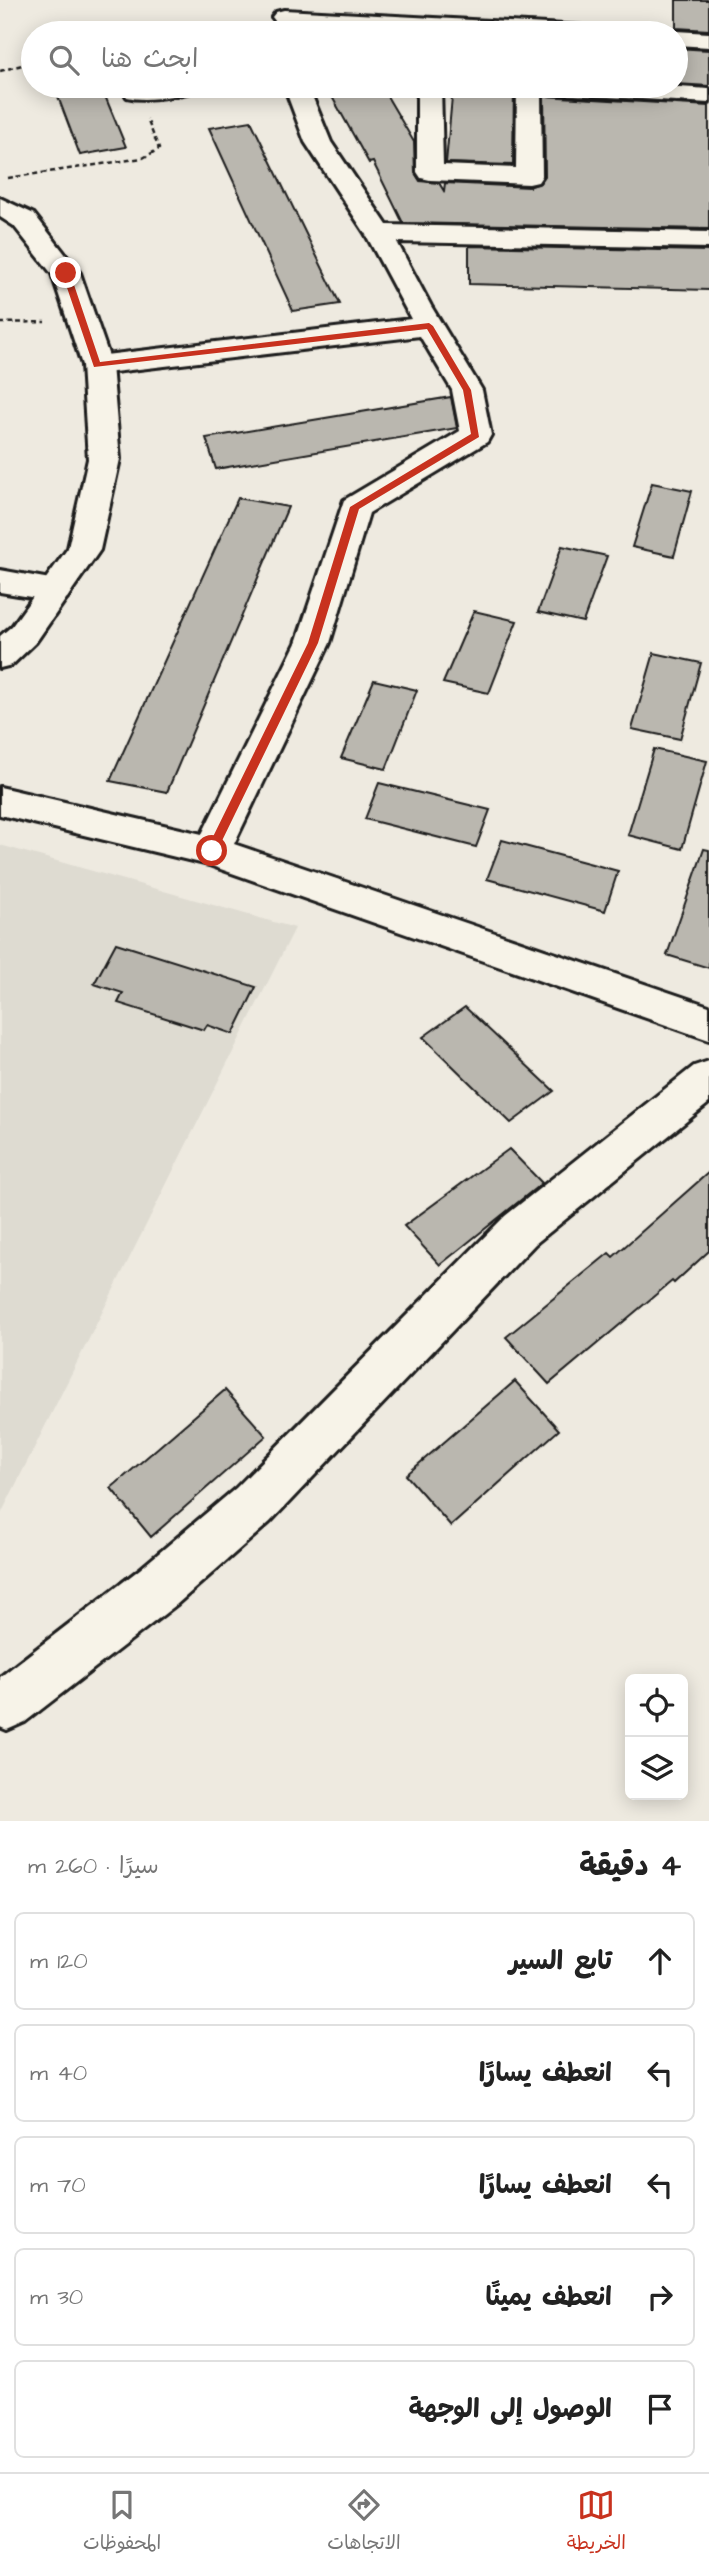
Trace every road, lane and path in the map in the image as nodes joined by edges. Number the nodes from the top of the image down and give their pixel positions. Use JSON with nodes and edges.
{"nodes":[{"id":1,"x":413,"y":0,"type":"edge"},
{"id":2,"x":281,"y":17,"type":"edge"},
{"id":3,"x":353,"y":21,"type":"edge"},
{"id":4,"x":408,"y":21,"type":"edge"},
{"id":5,"x":688,"y":39,"type":"edge"},
{"id":6,"x":709,"y":40,"type":"edge"},
{"id":7,"x":21,"y":65,"type":"edge"},
{"id":8,"x":0,"y":71,"type":"edge"},
{"id":9,"x":688,"y":95,"type":"edge"},
{"id":10,"x":709,"y":96,"type":"edge"},
{"id":11,"x":138,"y":98,"type":"edge"},
{"id":12,"x":301,"y":98,"type":"edge"},
{"id":13,"x":429,"y":98,"type":"edge"},
{"id":14,"x":529,"y":98,"type":"edge"},
{"id":15,"x":0,"y":179,"type":"edge"},
{"id":16,"x":0,"y":206,"type":"edge"},
{"id":17,"x":379,"y":233,"type":"junction"},
{"id":18,"x":709,"y":240,"type":"edge"},
{"id":19,"x":54,"y":321,"type":"dead end"},
{"id":20,"x":0,"y":323,"type":"edge"},
{"id":21,"x":429,"y":326,"type":"junction"},
{"id":22,"x":97,"y":365,"type":"junction"},
{"id":23,"x":0,"y":581,"type":"edge"},
{"id":24,"x":55,"y":590,"type":"junction"},
{"id":25,"x":0,"y":656,"type":"edge"},
{"id":26,"x":0,"y":801,"type":"edge"},
{"id":27,"x":212,"y":851,"type":"junction"},
{"id":28,"x":709,"y":1023,"type":"edge"},
{"id":29,"x":709,"y":1079,"type":"edge"},
{"id":30,"x":7,"y":1704,"type":"dead end"}],
"edges":[{"from":1,"to":4,"type":"street"},
{"from":2,"to":3,"type":"street"},
{"from":5,"to":6,"type":"street"},
{"from":7,"to":8,"type":"path"},
{"from":9,"to":10,"type":"street"},
{"from":11,"to":15,"type":"path"},
{"from":12,"to":17,"type":"street"},
{"from":13,"to":14,"type":"street"},
{"from":16,"to":22,"type":"street"},
{"from":17,"to":18,"type":"street"},
{"from":17,"to":21,"type":"street"},
{"from":19,"to":20,"type":"path"},
{"from":21,"to":22,"type":"street"},
{"from":21,"to":27,"type":"street"},
{"from":22,"to":24,"type":"street"},
{"from":23,"to":24,"type":"street"},
{"from":24,"to":25,"type":"street"},
{"from":26,"to":27,"type":"street"},
{"from":27,"to":28,"type":"street"},
{"from":29,"to":30,"type":"street"}]}
